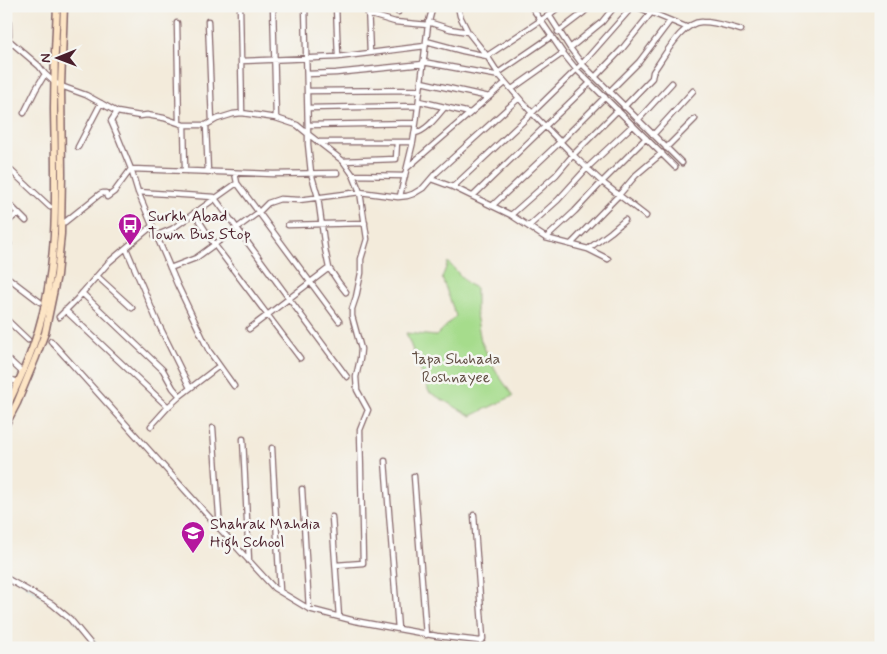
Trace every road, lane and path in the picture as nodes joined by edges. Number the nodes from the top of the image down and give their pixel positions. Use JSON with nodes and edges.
{"nodes":[{"id":1,"x":8,"y":6,"type":"edge"},
{"id":2,"x":56,"y":6,"type":"edge"},
{"id":3,"x":64,"y":6,"type":"edge"},
{"id":4,"x":240,"y":6,"type":"edge"},
{"id":5,"x":273,"y":6,"type":"edge"},
{"id":6,"x":305,"y":6,"type":"edge"},
{"id":7,"x":336,"y":6,"type":"edge"},
{"id":8,"x":368,"y":6,"type":"edge"},
{"id":9,"x":433,"y":6,"type":"edge"},
{"id":10,"x":458,"y":6,"type":"edge"},
{"id":11,"x":531,"y":6,"type":"edge"},
{"id":12,"x":560,"y":6,"type":"edge"},
{"id":13,"x":590,"y":6,"type":"edge"},
{"id":14,"x":615,"y":6,"type":"edge"},
{"id":15,"x":634,"y":6,"type":"edge"},
{"id":16,"x":648,"y":10,"type":"edge"},
{"id":17,"x":368,"y":14,"type":"junction"},
{"id":18,"x":548,"y":15,"type":"junction"},
{"id":19,"x":541,"y":19,"type":"junction"},
{"id":20,"x":208,"y":20,"type":"dead end"},
{"id":21,"x":670,"y":21,"type":"junction"},
{"id":22,"x":177,"y":23,"type":"dead end"},
{"id":23,"x":428,"y":24,"type":"junction"},
{"id":24,"x":686,"y":27,"type":"junction"},
{"id":25,"x":741,"y":30,"type":"dead end"},
{"id":26,"x":468,"y":32,"type":"junction"},
{"id":27,"x":558,"y":32,"type":"junction"},
{"id":28,"x":9,"y":35,"type":"dead end"},
{"id":29,"x":552,"y":36,"type":"junction"},
{"id":30,"x":9,"y":42,"type":"edge"},
{"id":31,"x":425,"y":43,"type":"junction"},
{"id":32,"x":570,"y":48,"type":"junction"},
{"id":33,"x":6,"y":51,"type":"edge"},
{"id":34,"x":370,"y":53,"type":"junction"},
{"id":35,"x":563,"y":53,"type":"junction"},
{"id":36,"x":487,"y":56,"type":"junction"},
{"id":37,"x":338,"y":57,"type":"junction"},
{"id":38,"x":307,"y":58,"type":"junction"},
{"id":39,"x":275,"y":60,"type":"junction"},
{"id":40,"x":241,"y":61,"type":"junction"},
{"id":41,"x":423,"y":63,"type":"junction"},
{"id":42,"x":582,"y":64,"type":"junction"},
{"id":43,"x":576,"y":69,"type":"junction"},
{"id":44,"x":45,"y":74,"type":"junction"},
{"id":45,"x":307,"y":74,"type":"junction"},
{"id":46,"x":499,"y":75,"type":"junction"},
{"id":47,"x":595,"y":77,"type":"junction"},
{"id":48,"x":54,"y":82,"type":"junction"},
{"id":49,"x":421,"y":82,"type":"junction"},
{"id":50,"x":506,"y":83,"type":"junction"},
{"id":51,"x":590,"y":83,"type":"junction"},
{"id":52,"x":672,"y":83,"type":"dead end"},
{"id":53,"x":61,"y":86,"type":"junction"},
{"id":54,"x":420,"y":90,"type":"junction"},
{"id":55,"x":512,"y":90,"type":"junction"},
{"id":56,"x":308,"y":91,"type":"junction"},
{"id":57,"x":692,"y":91,"type":"dead end"},
{"id":58,"x":610,"y":92,"type":"junction"},
{"id":59,"x":489,"y":97,"type":"junction"},
{"id":60,"x":605,"y":97,"type":"junction"},
{"id":61,"x":519,"y":98,"type":"junction"},
{"id":62,"x":101,"y":104,"type":"junction"},
{"id":63,"x":419,"y":104,"type":"junction"},
{"id":64,"x":445,"y":107,"type":"junction"},
{"id":65,"x":624,"y":107,"type":"junction"},
{"id":66,"x":308,"y":108,"type":"junction"},
{"id":67,"x":618,"y":110,"type":"junction"},
{"id":68,"x":117,"y":112,"type":"junction"},
{"id":69,"x":24,"y":113,"type":"dead end"},
{"id":70,"x":242,"y":113,"type":"junction"},
{"id":71,"x":470,"y":113,"type":"junction"},
{"id":72,"x":532,"y":113,"type":"junction"},
{"id":73,"x":276,"y":118,"type":"junction"},
{"id":74,"x":695,"y":119,"type":"dead end"},
{"id":75,"x":638,"y":120,"type":"junction"},
{"id":76,"x":212,"y":122,"type":"junction"},
{"id":77,"x":416,"y":123,"type":"junction"},
{"id":78,"x":182,"y":124,"type":"junction"},
{"id":79,"x":206,"y":124,"type":"junction"},
{"id":80,"x":308,"y":125,"type":"junction"},
{"id":81,"x":633,"y":125,"type":"junction"},
{"id":82,"x":545,"y":127,"type":"junction"},
{"id":83,"x":415,"y":133,"type":"junction"},
{"id":84,"x":308,"y":134,"type":"junction"},
{"id":85,"x":653,"y":134,"type":"junction"},
{"id":86,"x":646,"y":138,"type":"junction"},
{"id":87,"x":318,"y":142,"type":"junction"},
{"id":88,"x":398,"y":142,"type":"junction"},
{"id":89,"x":413,"y":142,"type":"junction"},
{"id":90,"x":560,"y":142,"type":"junction"},
{"id":91,"x":78,"y":147,"type":"dead end"},
{"id":92,"x":666,"y":148,"type":"junction"},
{"id":93,"x":662,"y":153,"type":"junction"},
{"id":94,"x":573,"y":155,"type":"junction"},
{"id":95,"x":343,"y":161,"type":"junction"},
{"id":96,"x":682,"y":163,"type":"dead end"},
{"id":97,"x":6,"y":166,"type":"edge"},
{"id":98,"x":675,"y":166,"type":"dead end"},
{"id":99,"x":131,"y":168,"type":"junction"},
{"id":100,"x":407,"y":168,"type":"junction"},
{"id":101,"x":587,"y":168,"type":"junction"},
{"id":102,"x":187,"y":171,"type":"junction"},
{"id":103,"x":208,"y":172,"type":"junction"},
{"id":104,"x":235,"y":173,"type":"junction"},
{"id":105,"x":337,"y":173,"type":"dead end"},
{"id":106,"x":311,"y":174,"type":"junction"},
{"id":107,"x":352,"y":175,"type":"junction"},
{"id":108,"x":405,"y":176,"type":"junction"},
{"id":109,"x":431,"y":179,"type":"junction"},
{"id":110,"x":602,"y":182,"type":"junction"},
{"id":111,"x":237,"y":183,"type":"junction"},
{"id":112,"x":453,"y":187,"type":"junction"},
{"id":113,"x":138,"y":192,"type":"junction"},
{"id":114,"x":360,"y":192,"type":"junction"},
{"id":115,"x":619,"y":195,"type":"junction"},
{"id":116,"x":400,"y":196,"type":"junction"},
{"id":117,"x":473,"y":196,"type":"junction"},
{"id":118,"x":216,"y":198,"type":"junction"},
{"id":119,"x":318,"y":198,"type":"junction"},
{"id":120,"x":6,"y":201,"type":"edge"},
{"id":121,"x":492,"y":206,"type":"junction"},
{"id":122,"x":50,"y":207,"type":"dead end"},
{"id":123,"x":259,"y":212,"type":"junction"},
{"id":124,"x":18,"y":213,"type":"junction"},
{"id":125,"x":194,"y":213,"type":"junction"},
{"id":126,"x":511,"y":215,"type":"junction"},
{"id":127,"x":646,"y":216,"type":"dead end"},
{"id":128,"x":625,"y":220,"type":"dead end"},
{"id":129,"x":26,"y":221,"type":"dead end"},
{"id":130,"x":65,"y":222,"type":"dead end"},
{"id":131,"x":6,"y":223,"type":"edge"},
{"id":132,"x":365,"y":223,"type":"junction"},
{"id":133,"x":322,"y":224,"type":"junction"},
{"id":134,"x":288,"y":225,"type":"dead end"},
{"id":135,"x":152,"y":226,"type":"junction"},
{"id":136,"x":529,"y":226,"type":"junction"},
{"id":137,"x":238,"y":228,"type":"junction"},
{"id":138,"x":156,"y":236,"type":"junction"},
{"id":139,"x":546,"y":238,"type":"junction"},
{"id":140,"x":214,"y":244,"type":"junction"},
{"id":141,"x":571,"y":244,"type":"junction"},
{"id":142,"x":126,"y":248,"type":"junction"},
{"id":143,"x":588,"y":249,"type":"junction"},
{"id":144,"x":608,"y":259,"type":"dead end"},
{"id":145,"x":170,"y":268,"type":"junction"},
{"id":146,"x":329,"y":268,"type":"junction"},
{"id":147,"x":6,"y":276,"type":"edge"},
{"id":148,"x":97,"y":276,"type":"junction"},
{"id":149,"x":311,"y":283,"type":"junction"},
{"id":150,"x":346,"y":292,"type":"dead end"},
{"id":151,"x":82,"y":293,"type":"junction"},
{"id":152,"x":289,"y":299,"type":"junction"},
{"id":153,"x":40,"y":302,"type":"dead end"},
{"id":154,"x":132,"y":308,"type":"dead end"},
{"id":155,"x":65,"y":310,"type":"junction"},
{"id":156,"x":268,"y":314,"type":"junction"},
{"id":157,"x":59,"y":317,"type":"dead end"},
{"id":158,"x":6,"y":319,"type":"edge"},
{"id":159,"x":339,"y":321,"type":"dead end"},
{"id":160,"x":249,"y":329,"type":"dead end"},
{"id":161,"x":28,"y":340,"type":"dead end"},
{"id":162,"x":51,"y":342,"type":"dead end"},
{"id":163,"x":6,"y":358,"type":"edge"},
{"id":164,"x":300,"y":358,"type":"dead end"},
{"id":165,"x":219,"y":366,"type":"junction"},
{"id":166,"x":21,"y":371,"type":"dead end"},
{"id":167,"x":347,"y":377,"type":"dead end"},
{"id":168,"x":6,"y":378,"type":"edge"},
{"id":169,"x":15,"y":381,"type":"dead end"},
{"id":170,"x":234,"y":386,"type":"dead end"},
{"id":171,"x":190,"y":388,"type":"junction"},
{"id":172,"x":180,"y":396,"type":"junction"},
{"id":173,"x":168,"y":407,"type":"junction"},
{"id":174,"x":6,"y":408,"type":"edge"},
{"id":175,"x":6,"y":424,"type":"edge"},
{"id":176,"x":151,"y":426,"type":"dead end"},
{"id":177,"x":214,"y":428,"type":"dead end"},
{"id":178,"x":243,"y":439,"type":"dead end"},
{"id":179,"x":272,"y":448,"type":"dead end"},
{"id":180,"x":385,"y":461,"type":"dead end"},
{"id":181,"x":414,"y":476,"type":"dead end"},
{"id":182,"x":302,"y":489,"type":"dead end"},
{"id":183,"x":474,"y":515,"type":"dead end"},
{"id":184,"x":332,"y":517,"type":"dead end"},
{"id":185,"x":220,"y":529,"type":"junction"},
{"id":186,"x":249,"y":561,"type":"junction"},
{"id":187,"x":336,"y":565,"type":"junction"},
{"id":188,"x":6,"y":578,"type":"edge"},
{"id":189,"x":280,"y":591,"type":"junction"},
{"id":190,"x":309,"y":609,"type":"junction"},
{"id":191,"x":339,"y":617,"type":"junction"},
{"id":192,"x":398,"y":629,"type":"junction"},
{"id":193,"x":426,"y":634,"type":"junction"},
{"id":194,"x":94,"y":648,"type":"edge"}],
"edges":[{"from":1,"to":28,"type":"street"},
{"from":2,"to":48,"type":"main road"},
{"from":3,"to":53,"type":"main road"},
{"from":4,"to":40,"type":"street"},
{"from":5,"to":39,"type":"street"},
{"from":6,"to":38,"type":"street"},
{"from":7,"to":37,"type":"street"},
{"from":8,"to":17,"type":"street"},
{"from":9,"to":23,"type":"street"},
{"from":10,"to":26,"type":"street"},
{"from":11,"to":19,"type":"street"},
{"from":12,"to":18,"type":"street"},
{"from":13,"to":27,"type":"street"},
{"from":14,"to":32,"type":"street"},
{"from":15,"to":16,"type":"street"},
{"from":15,"to":42,"type":"street"},
{"from":16,"to":21,"type":"street"},
{"from":16,"to":47,"type":"street"},
{"from":17,"to":23,"type":"street"},
{"from":17,"to":34,"type":"street"},
{"from":18,"to":19,"type":"street"},
{"from":18,"to":27,"type":"street"},
{"from":19,"to":29,"type":"street"},
{"from":19,"to":36,"type":"street"},
{"from":20,"to":76,"type":"street"},
{"from":21,"to":24,"type":"street"},
{"from":21,"to":58,"type":"street"},
{"from":22,"to":78,"type":"street"},
{"from":23,"to":26,"type":"street"},
{"from":23,"to":31,"type":"street"},
{"from":24,"to":25,"type":"street"},
{"from":24,"to":65,"type":"street"},
{"from":26,"to":36,"type":"street"},
{"from":27,"to":32,"type":"street"},
{"from":29,"to":35,"type":"street"},
{"from":29,"to":46,"type":"street"},
{"from":30,"to":33,"type":"street"},
{"from":30,"to":44,"type":"street"},
{"from":31,"to":34,"type":"street"},
{"from":31,"to":36,"type":"street"},
{"from":31,"to":41,"type":"street"},
{"from":32,"to":42,"type":"street"},
{"from":34,"to":37,"type":"street"},
{"from":35,"to":43,"type":"street"},
{"from":35,"to":55,"type":"street"},
{"from":36,"to":46,"type":"street"},
{"from":37,"to":38,"type":"street"},
{"from":38,"to":39,"type":"street"},
{"from":38,"to":45,"type":"street"},
{"from":39,"to":40,"type":"street"},
{"from":39,"to":73,"type":"street"},
{"from":40,"to":70,"type":"street"},
{"from":41,"to":45,"type":"street"},
{"from":41,"to":46,"type":"street"},
{"from":41,"to":49,"type":"street"},
{"from":42,"to":43,"type":"street"},
{"from":42,"to":47,"type":"street"},
{"from":43,"to":51,"type":"street"},
{"from":43,"to":72,"type":"street"},
{"from":44,"to":48,"type":"street"},
{"from":44,"to":69,"type":"street"},
{"from":45,"to":56,"type":"street"},
{"from":46,"to":50,"type":"street"},
{"from":47,"to":58,"type":"street"},
{"from":48,"to":53,"type":"street"},
{"from":48,"to":174,"type":"main road"},
{"from":49,"to":54,"type":"street"},
{"from":49,"to":59,"type":"street"},
{"from":50,"to":55,"type":"street"},
{"from":50,"to":59,"type":"street"},
{"from":51,"to":60,"type":"street"},
{"from":51,"to":82,"type":"street"},
{"from":52,"to":75,"type":"street"},
{"from":53,"to":62,"type":"street"},
{"from":53,"to":175,"type":"main road"},
{"from":54,"to":56,"type":"street"},
{"from":54,"to":63,"type":"street"},
{"from":55,"to":61,"type":"street"},
{"from":56,"to":66,"type":"street"},
{"from":57,"to":85,"type":"street"},
{"from":58,"to":65,"type":"street"},
{"from":59,"to":71,"type":"street"},
{"from":60,"to":67,"type":"street"},
{"from":60,"to":90,"type":"street"},
{"from":61,"to":72,"type":"street"},
{"from":61,"to":109,"type":"street"},
{"from":62,"to":68,"type":"street"},
{"from":62,"to":91,"type":"street"},
{"from":63,"to":64,"type":"street"},
{"from":63,"to":66,"type":"street"},
{"from":63,"to":77,"type":"street"},
{"from":64,"to":71,"type":"street"},
{"from":64,"to":83,"type":"street"},
{"from":65,"to":75,"type":"street"},
{"from":66,"to":80,"type":"street"},
{"from":67,"to":81,"type":"street"},
{"from":67,"to":94,"type":"street"},
{"from":68,"to":78,"type":"street"},
{"from":68,"to":99,"type":"street"},
{"from":70,"to":73,"type":"street"},
{"from":70,"to":76,"type":"street"},
{"from":71,"to":100,"type":"street"},
{"from":72,"to":82,"type":"street"},
{"from":72,"to":112,"type":"street"},
{"from":73,"to":84,"type":"street"},
{"from":74,"to":92,"type":"street"},
{"from":75,"to":85,"type":"street"},
{"from":76,"to":79,"type":"street"},
{"from":77,"to":80,"type":"street"},
{"from":77,"to":83,"type":"street"},
{"from":78,"to":79,"type":"street"},
{"from":78,"to":102,"type":"street"},
{"from":79,"to":103,"type":"street"},
{"from":80,"to":84,"type":"street"},
{"from":81,"to":86,"type":"street"},
{"from":81,"to":101,"type":"street"},
{"from":82,"to":90,"type":"street"},
{"from":82,"to":117,"type":"street"},
{"from":83,"to":89,"type":"street"},
{"from":84,"to":87,"type":"street"},
{"from":84,"to":106,"type":"street"},
{"from":85,"to":92,"type":"street"},
{"from":86,"to":93,"type":"street"},
{"from":86,"to":110,"type":"street"},
{"from":87,"to":88,"type":"street"},
{"from":87,"to":95,"type":"street"},
{"from":88,"to":89,"type":"street"},
{"from":88,"to":95,"type":"street"},
{"from":89,"to":100,"type":"street"},
{"from":90,"to":94,"type":"street"},
{"from":90,"to":121,"type":"street"},
{"from":92,"to":96,"type":"street"},
{"from":93,"to":98,"type":"street"},
{"from":93,"to":115,"type":"street"},
{"from":94,"to":101,"type":"street"},
{"from":94,"to":126,"type":"street"},
{"from":95,"to":107,"type":"street"},
{"from":97,"to":122,"type":"street"},
{"from":99,"to":102,"type":"street"},
{"from":99,"to":113,"type":"street"},
{"from":99,"to":130,"type":"street"},
{"from":100,"to":108,"type":"street"},
{"from":101,"to":110,"type":"street"},
{"from":101,"to":136,"type":"street"},
{"from":102,"to":103,"type":"street"},
{"from":103,"to":104,"type":"street"},
{"from":104,"to":106,"type":"street"},
{"from":104,"to":111,"type":"street"},
{"from":105,"to":106,"type":"street"},
{"from":106,"to":119,"type":"street"},
{"from":107,"to":108,"type":"street"},
{"from":107,"to":114,"type":"street"},
{"from":108,"to":116,"type":"street"},
{"from":109,"to":112,"type":"street"},
{"from":109,"to":116,"type":"street"},
{"from":110,"to":115,"type":"street"},
{"from":110,"to":139,"type":"street"},
{"from":111,"to":118,"type":"street"},
{"from":111,"to":123,"type":"street"},
{"from":112,"to":117,"type":"street"},
{"from":113,"to":118,"type":"street"},
{"from":113,"to":135,"type":"street"},
{"from":114,"to":116,"type":"street"},
{"from":114,"to":119,"type":"street"},
{"from":114,"to":132,"type":"street"},
{"from":115,"to":127,"type":"street"},
{"from":115,"to":141,"type":"street"},
{"from":117,"to":121,"type":"street"},
{"from":118,"to":125,"type":"street"},
{"from":118,"to":137,"type":"street"},
{"from":119,"to":123,"type":"street"},
{"from":119,"to":133,"type":"street"},
{"from":120,"to":124,"type":"street"},
{"from":121,"to":126,"type":"street"},
{"from":123,"to":137,"type":"street"},
{"from":123,"to":149,"type":"street"},
{"from":124,"to":129,"type":"street"},
{"from":124,"to":131,"type":"street"},
{"from":125,"to":138,"type":"street"},
{"from":125,"to":140,"type":"street"},
{"from":126,"to":136,"type":"street"},
{"from":128,"to":143,"type":"street"},
{"from":132,"to":133,"type":"street"},
{"from":132,"to":187,"type":"street"},
{"from":133,"to":134,"type":"street"},
{"from":133,"to":146,"type":"street"},
{"from":135,"to":138,"type":"street"},
{"from":135,"to":142,"type":"street"},
{"from":136,"to":139,"type":"street"},
{"from":137,"to":140,"type":"street"},
{"from":137,"to":152,"type":"street"},
{"from":138,"to":145,"type":"street"},
{"from":139,"to":141,"type":"street"},
{"from":140,"to":145,"type":"street"},
{"from":140,"to":156,"type":"street"},
{"from":141,"to":143,"type":"street"},
{"from":142,"to":148,"type":"street"},
{"from":142,"to":171,"type":"street"},
{"from":143,"to":144,"type":"street"},
{"from":145,"to":165,"type":"street"},
{"from":146,"to":149,"type":"street"},
{"from":146,"to":150,"type":"street"},
{"from":147,"to":153,"type":"street"},
{"from":148,"to":151,"type":"street"},
{"from":148,"to":154,"type":"street"},
{"from":149,"to":152,"type":"street"},
{"from":149,"to":159,"type":"street"},
{"from":151,"to":155,"type":"street"},
{"from":151,"to":172,"type":"street"},
{"from":152,"to":156,"type":"street"},
{"from":152,"to":167,"type":"street"},
{"from":155,"to":157,"type":"street"},
{"from":155,"to":173,"type":"street"},
{"from":156,"to":160,"type":"street"},
{"from":156,"to":164,"type":"street"},
{"from":158,"to":161,"type":"street"},
{"from":162,"to":185,"type":"street"},
{"from":163,"to":166,"type":"street"},
{"from":165,"to":170,"type":"street"},
{"from":165,"to":171,"type":"street"},
{"from":168,"to":169,"type":"street"},
{"from":171,"to":172,"type":"street"},
{"from":172,"to":173,"type":"street"},
{"from":173,"to":176,"type":"street"},
{"from":177,"to":185,"type":"street"},
{"from":178,"to":186,"type":"street"},
{"from":179,"to":189,"type":"street"},
{"from":180,"to":192,"type":"street"},
{"from":181,"to":193,"type":"street"},
{"from":182,"to":190,"type":"street"},
{"from":183,"to":193,"type":"street"},
{"from":184,"to":187,"type":"street"},
{"from":185,"to":186,"type":"street"},
{"from":186,"to":189,"type":"street"},
{"from":187,"to":191,"type":"street"},
{"from":188,"to":194,"type":"street"},
{"from":189,"to":190,"type":"street"},
{"from":190,"to":191,"type":"street"},
{"from":191,"to":192,"type":"street"},
{"from":192,"to":193,"type":"street"}]}
